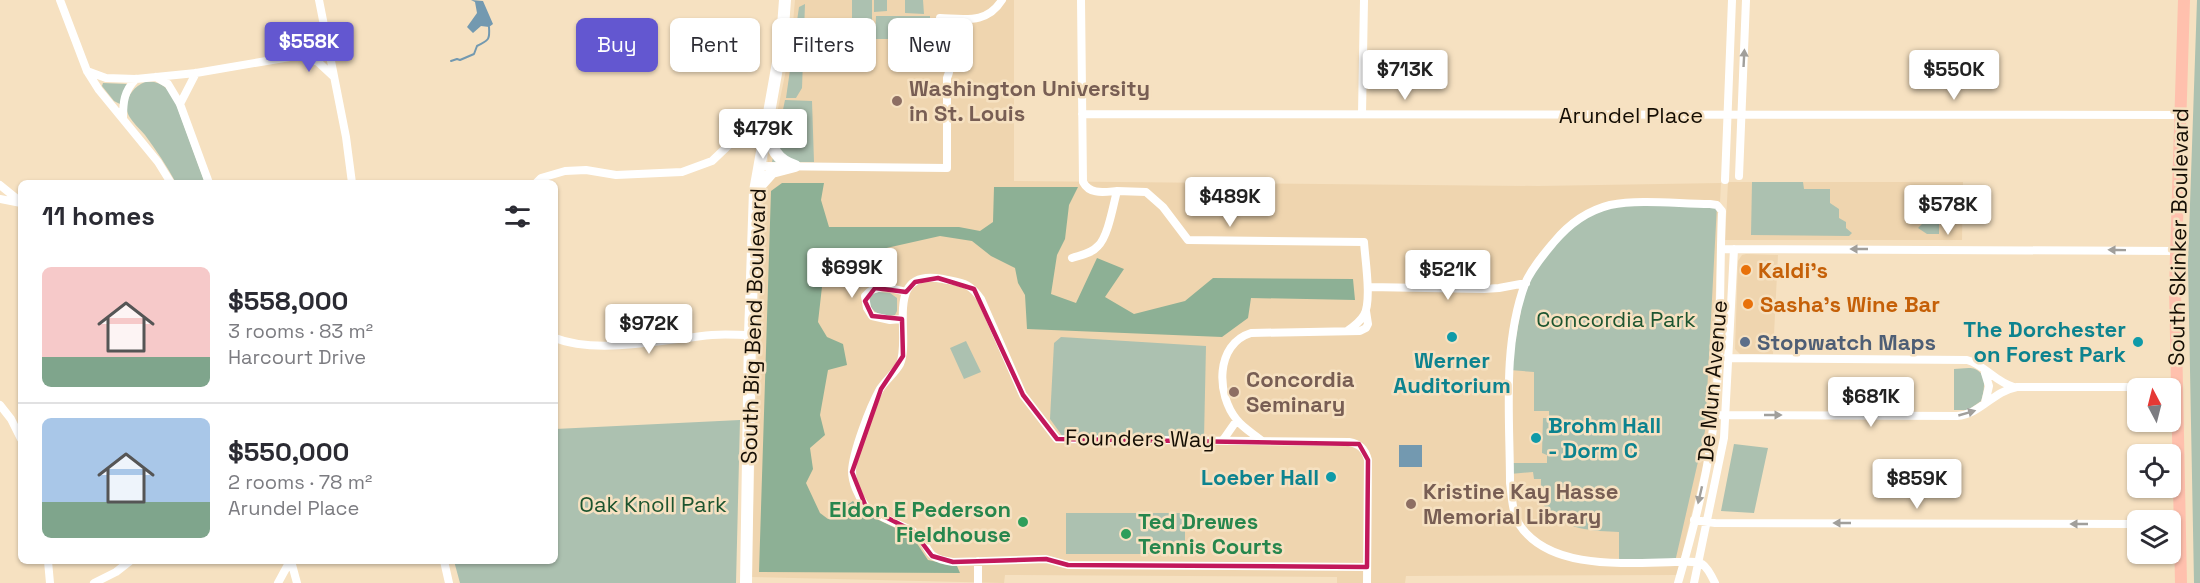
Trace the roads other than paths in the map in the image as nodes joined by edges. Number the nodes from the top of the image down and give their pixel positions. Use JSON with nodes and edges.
{"nodes":[{"id":1,"x":60,"y":0,"type":"edge"},
{"id":2,"x":319,"y":0,"type":"edge"},
{"id":3,"x":782,"y":0,"type":"edge"},
{"id":4,"x":1002,"y":0,"type":"edge"},
{"id":5,"x":1082,"y":0,"type":"edge"},
{"id":6,"x":1364,"y":0,"type":"edge"},
{"id":7,"x":1732,"y":0,"type":"edge"},
{"id":8,"x":1746,"y":0,"type":"edge"},
{"id":9,"x":2184,"y":0,"type":"edge"},
{"id":10,"x":323,"y":28,"type":"junction"},
{"id":11,"x":290,"y":57,"type":"junction"},
{"id":12,"x":87,"y":71,"type":"junction"},
{"id":13,"x":196,"y":73,"type":"junction"},
{"id":14,"x":333,"y":76,"type":"junction"},
{"id":15,"x":155,"y":77,"type":"junction"},
{"id":16,"x":136,"y":79,"type":"junction"},
{"id":17,"x":180,"y":104,"type":"junction"},
{"id":18,"x":1082,"y":114,"type":"junction"},
{"id":19,"x":1362,"y":114,"type":"junction"},
{"id":20,"x":1728,"y":115,"type":"junction"},
{"id":21,"x":1741,"y":115,"type":"junction"},
{"id":22,"x":2179,"y":115,"type":"junction"},
{"id":23,"x":123,"y":118,"type":"junction"},
{"id":24,"x":766,"y":122,"type":"junction"},
{"id":25,"x":763,"y":137,"type":"junction"},
{"id":26,"x":758,"y":166,"type":"junction"},
{"id":27,"x":795,"y":166,"type":"junction"},
{"id":28,"x":1739,"y":176,"type":"dead end"},
{"id":29,"x":169,"y":180,"type":"edge"},
{"id":30,"x":208,"y":180,"type":"edge"},
{"id":31,"x":352,"y":180,"type":"edge"},
{"id":32,"x":539,"y":180,"type":"edge"},
{"id":33,"x":1725,"y":180,"type":"dead end"},
{"id":34,"x":0,"y":185,"type":"edge"},
{"id":35,"x":755,"y":191,"type":"junction"},
{"id":36,"x":1117,"y":192,"type":"junction"},
{"id":37,"x":0,"y":199,"type":"edge"},
{"id":38,"x":18,"y":200,"type":"edge"},
{"id":39,"x":18,"y":202,"type":"edge"},
{"id":40,"x":1721,"y":249,"type":"junction"},
{"id":41,"x":1734,"y":249,"type":"junction"},
{"id":42,"x":2175,"y":251,"type":"junction"},
{"id":43,"x":1072,"y":258,"type":"dead end"},
{"id":44,"x":1526,"y":283,"type":"junction"},
{"id":45,"x":1368,"y":287,"type":"junction"},
{"id":46,"x":906,"y":292,"type":"junction"},
{"id":47,"x":902,"y":319,"type":"junction"},
{"id":48,"x":750,"y":335,"type":"junction"},
{"id":49,"x":558,"y":339,"type":"edge"},
{"id":50,"x":1717,"y":358,"type":"junction"},
{"id":51,"x":1729,"y":358,"type":"junction"},
{"id":52,"x":1984,"y":369,"type":"junction"},
{"id":53,"x":2177,"y":378,"type":"edge"},
{"id":54,"x":2017,"y":387,"type":"junction"},
{"id":55,"x":2127,"y":387,"type":"edge"},
{"id":56,"x":1985,"y":403,"type":"junction"},
{"id":57,"x":0,"y":405,"type":"edge"},
{"id":58,"x":1714,"y":415,"type":"junction"},
{"id":59,"x":1726,"y":415,"type":"junction"},
{"id":60,"x":11,"y":419,"type":"junction"},
{"id":61,"x":18,"y":420,"type":"edge"},
{"id":62,"x":1237,"y":420,"type":"junction"},
{"id":63,"x":2177,"y":432,"type":"edge"},
{"id":64,"x":18,"y":433,"type":"edge"},
{"id":65,"x":1223,"y":440,"type":"junction"},
{"id":66,"x":1262,"y":441,"type":"junction"},
{"id":67,"x":2176,"y":510,"type":"edge"},
{"id":68,"x":1695,"y":520,"type":"junction"},
{"id":69,"x":1708,"y":523,"type":"junction"},
{"id":70,"x":2127,"y":524,"type":"edge"},
{"id":71,"x":978,"y":561,"type":"junction"},
{"id":72,"x":1683,"y":562,"type":"junction"},
{"id":73,"x":1699,"y":562,"type":"junction"},
{"id":74,"x":48,"y":564,"type":"edge"},
{"id":75,"x":126,"y":564,"type":"edge"},
{"id":76,"x":289,"y":564,"type":"edge"},
{"id":77,"x":292,"y":564,"type":"edge"},
{"id":78,"x":445,"y":564,"type":"edge"},
{"id":79,"x":2179,"y":564,"type":"edge"},
{"id":80,"x":1367,"y":567,"type":"junction"},
{"id":81,"x":50,"y":583,"type":"edge"},
{"id":82,"x":94,"y":583,"type":"edge"},
{"id":83,"x":278,"y":583,"type":"edge"},
{"id":84,"x":297,"y":583,"type":"edge"},
{"id":85,"x":449,"y":583,"type":"edge"},
{"id":86,"x":746,"y":583,"type":"edge"},
{"id":87,"x":978,"y":583,"type":"edge"},
{"id":88,"x":1367,"y":583,"type":"edge"},
{"id":89,"x":1678,"y":583,"type":"edge"},
{"id":90,"x":1694,"y":583,"type":"edge"},
{"id":91,"x":1715,"y":583,"type":"edge"},
{"id":92,"x":2181,"y":583,"type":"edge"}],
"edges":[{"from":1,"to":12,"type":"street"},
{"from":2,"to":10,"type":"street"},
{"from":3,"to":24,"type":"main road","name":"South Big Bend Boulevard"},
{"from":4,"to":27,"type":"street"},
{"from":5,"to":18,"type":"street"},
{"from":6,"to":19,"type":"street"},
{"from":7,"to":20,"type":"street"},
{"from":21,"to":8,"type":"street","one_way":true},
{"from":9,"to":22,"type":"main road","name":"South Skinker Boulevard"},
{"from":10,"to":11,"type":"street"},
{"from":10,"to":14,"type":"street"},
{"from":11,"to":13,"type":"street"},
{"from":11,"to":14,"type":"street"},
{"from":12,"to":16,"type":"street"},
{"from":12,"to":23,"type":"street"},
{"from":13,"to":15,"type":"street"},
{"from":13,"to":17,"type":"street"},
{"from":14,"to":31,"type":"street"},
{"from":15,"to":16,"type":"street"},
{"from":15,"to":17,"type":"street"},
{"from":16,"to":23,"type":"street"},
{"from":17,"to":30,"type":"street"},
{"from":18,"to":19,"type":"street","name":"Arundel Place"},
{"from":18,"to":36,"type":"street"},
{"from":19,"to":20,"type":"street","name":"Arundel Place"},
{"from":20,"to":21,"type":"street","name":"Arundel Place"},
{"from":20,"to":33,"type":"street"},
{"from":21,"to":22,"type":"street","name":"Arundel Place"},
{"from":21,"to":28,"type":"street"},
{"from":22,"to":42,"type":"main road","name":"South Skinker Boulevard"},
{"from":23,"to":29,"type":"street"},
{"from":24,"to":25,"type":"main road","name":"South Big Bend Boulevard"},
{"from":24,"to":27,"type":"main road"},
{"from":25,"to":26,"type":"main road","name":"South Big Bend Boulevard"},
{"from":25,"to":32,"type":"street"},
{"from":26,"to":27,"type":"street"},
{"from":26,"to":35,"type":"main road","name":"South Big Bend Boulevard"},
{"from":27,"to":35,"type":"main road"},
{"from":34,"to":38,"type":"street"},
{"from":35,"to":48,"type":"main road","name":"South Big Bend Boulevard"},
{"from":36,"to":43,"type":"street"},
{"from":36,"to":45,"type":"street"},
{"from":37,"to":39,"type":"street"},
{"from":40,"to":41,"type":"street"},
{"from":40,"to":44,"type":"street","name":"De Mun Avenue"},
{"from":40,"to":50,"type":"street","name":"De Mun Avenue"},
{"from":42,"to":41,"type":"street","one_way":true},
{"from":41,"to":51,"type":"street","name":"De Mun Avenue"},
{"from":42,"to":53,"type":"main road","name":"South Skinker Boulevard"},
{"from":44,"to":45,"type":"street"},
{"from":44,"to":72,"type":"street"},
{"from":45,"to":62,"type":"street"},
{"from":46,"to":47,"type":"street"},
{"from":46,"to":47,"type":"street"},
{"from":46,"to":65,"type":"street","name":"Founders Way"},
{"from":47,"to":71,"type":"street"},
{"from":48,"to":49,"type":"street"},
{"from":48,"to":86,"type":"main road","name":"South Big Bend Boulevard"},
{"from":50,"to":51,"type":"street"},
{"from":50,"to":58,"type":"street","name":"De Mun Avenue"},
{"from":51,"to":52,"type":"street"},
{"from":51,"to":59,"type":"street","name":"De Mun Avenue"},
{"from":52,"to":54,"type":"street"},
{"from":52,"to":56,"type":"street"},
{"from":54,"to":55,"type":"street"},
{"from":54,"to":56,"type":"street"},
{"from":59,"to":56,"type":"street","one_way":true},
{"from":57,"to":60,"type":"street"},
{"from":58,"to":59,"type":"street"},
{"from":58,"to":68,"type":"street","name":"De Mun Avenue","one_way":true},
{"from":59,"to":69,"type":"street","name":"De Mun Avenue"},
{"from":60,"to":61,"type":"street"},
{"from":60,"to":64,"type":"street"},
{"from":62,"to":65,"type":"street"},
{"from":62,"to":66,"type":"street"},
{"from":63,"to":67,"type":"main road","name":"South Skinker Boulevard"},
{"from":65,"to":66,"type":"street","name":"Founders Way"},
{"from":66,"to":80,"type":"street","name":"Founders Way"},
{"from":68,"to":69,"type":"street"},
{"from":68,"to":72,"type":"street","name":"De Mun Avenue"},
{"from":70,"to":69,"type":"street","one_way":true},
{"from":69,"to":73,"type":"street","name":"De Mun Avenue"},
{"from":71,"to":80,"type":"street"},
{"from":71,"to":87,"type":"street"},
{"from":72,"to":73,"type":"street"},
{"from":72,"to":89,"type":"street","name":"De Mun Avenue"},
{"from":73,"to":90,"type":"street","name":"De Mun Avenue"},
{"from":73,"to":91,"type":"street"},
{"from":74,"to":81,"type":"street"},
{"from":75,"to":82,"type":"street"},
{"from":76,"to":83,"type":"street"},
{"from":77,"to":84,"type":"street"},
{"from":78,"to":85,"type":"street"},
{"from":79,"to":92,"type":"main road","name":"South Skinker Boulevard"},
{"from":80,"to":88,"type":"street"}]}
